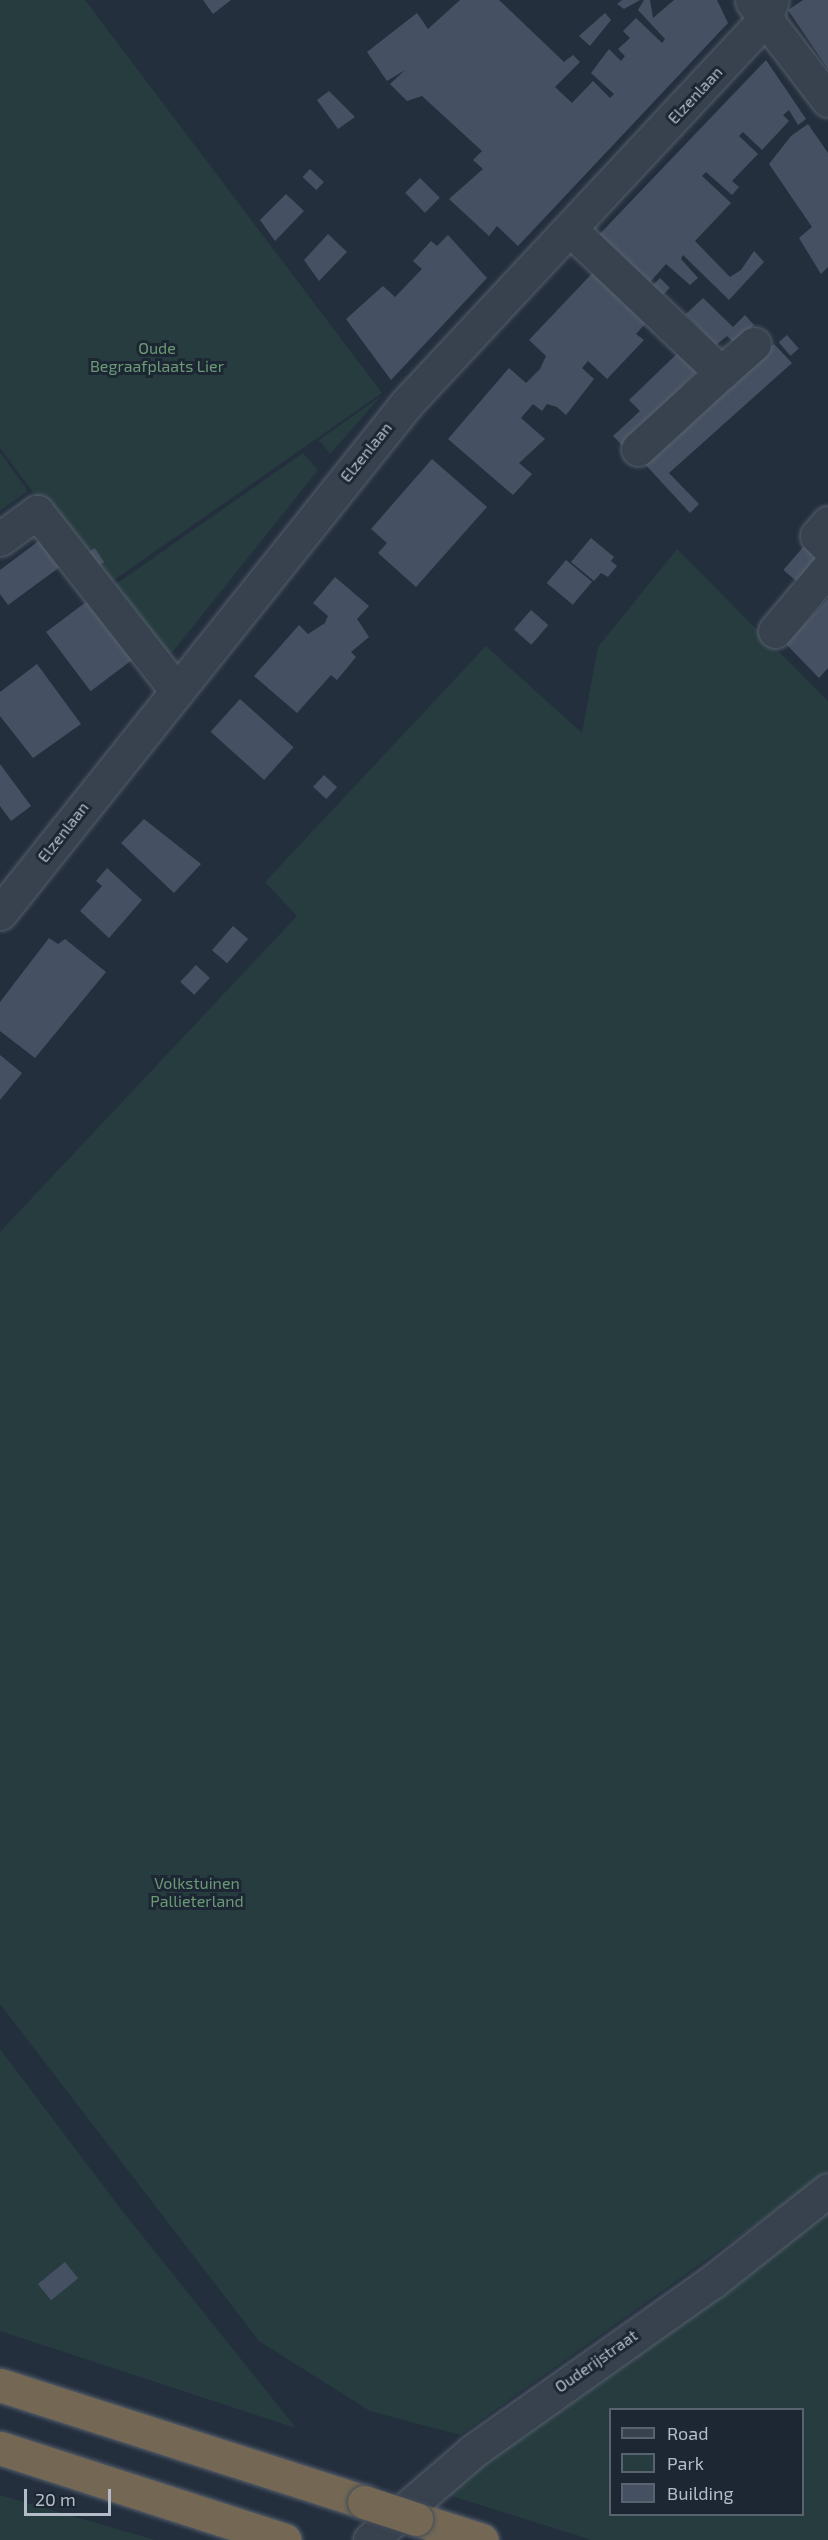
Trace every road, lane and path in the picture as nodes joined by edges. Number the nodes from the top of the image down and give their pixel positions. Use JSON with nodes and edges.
{"nodes":[{"id":1,"x":762,"y":6,"type":"edge"},
{"id":2,"x":828,"y":100,"type":"edge"},
{"id":3,"x":570,"y":229,"type":"junction"},
{"id":4,"x":754,"y":344,"type":"dead end"},
{"id":5,"x":722,"y":373,"type":"junction"},
{"id":6,"x":638,"y":449,"type":"dead end"},
{"id":7,"x":828,"y":523,"type":"edge"},
{"id":8,"x":0,"y":539,"type":"edge"},
{"id":9,"x":828,"y":547,"type":"edge"},
{"id":10,"x":828,"y":568,"type":"edge"},
{"id":11,"x":775,"y":631,"type":"dead end"},
{"id":12,"x":177,"y":691,"type":"junction"},
{"id":13,"x":0,"y":913,"type":"edge"},
{"id":14,"x":828,"y":2190,"type":"edge"},
{"id":15,"x":0,"y":2385,"type":"edge"},
{"id":16,"x":0,"y":2448,"type":"edge"},
{"id":17,"x":285,"y":2540,"type":"edge"},
{"id":18,"x":370,"y":2540,"type":"edge"},
{"id":19,"x":482,"y":2540,"type":"edge"}],
"edges":[{"from":1,"to":2,"type":"street"},
{"from":1,"to":3,"type":"street","name":"Elzenlaan"},
{"from":3,"to":5,"type":"street"},
{"from":3,"to":12,"type":"street","name":"Elzenlaan"},
{"from":4,"to":5,"type":"street"},
{"from":5,"to":6,"type":"street"},
{"from":7,"to":9,"type":"street"},
{"from":8,"to":12,"type":"street"},
{"from":10,"to":11,"type":"street"},
{"from":12,"to":13,"type":"street","name":"Elzenlaan"},
{"from":14,"to":18,"type":"street","name":"Ouderijstraat"},
{"from":15,"to":19,"type":"highway","bridge":true},
{"from":16,"to":17,"type":"highway"}]}
